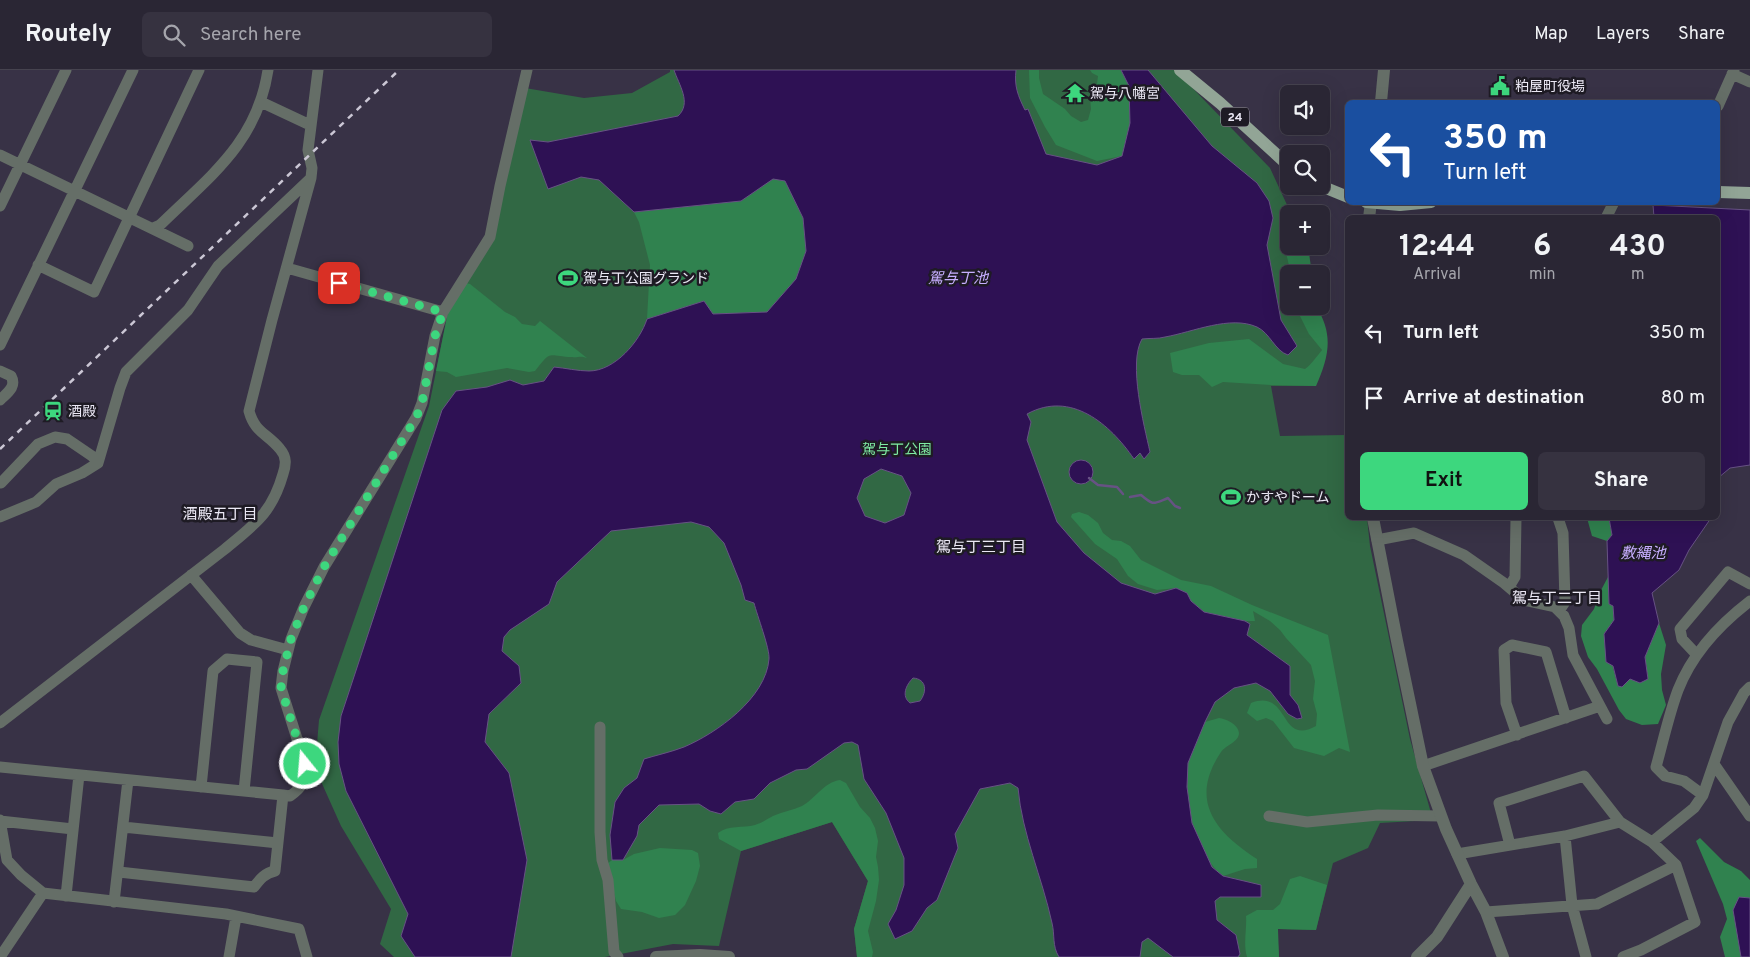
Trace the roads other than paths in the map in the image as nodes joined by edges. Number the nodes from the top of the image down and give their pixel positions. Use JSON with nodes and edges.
{"nodes":[{"id":1,"x":66,"y":70,"type":"edge"},
{"id":2,"x":132,"y":70,"type":"edge"},
{"id":3,"x":199,"y":70,"type":"edge"},
{"id":4,"x":268,"y":70,"type":"edge"},
{"id":5,"x":318,"y":70,"type":"edge"},
{"id":6,"x":527,"y":70,"type":"edge"},
{"id":7,"x":1180,"y":70,"type":"edge"},
{"id":8,"x":1384,"y":70,"type":"edge"},
{"id":9,"x":1733,"y":72,"type":"edge"},
{"id":10,"x":1750,"y":82,"type":"edge"},
{"id":11,"x":1381,"y":100,"type":"edge"},
{"id":12,"x":1720,"y":101,"type":"edge"},
{"id":13,"x":261,"y":102,"type":"junction"},
{"id":14,"x":310,"y":125,"type":"junction"},
{"id":15,"x":0,"y":155,"type":"edge"},
{"id":16,"x":1280,"y":158,"type":"edge"},
{"id":17,"x":20,"y":165,"type":"junction"},
{"id":18,"x":311,"y":178,"type":"junction"},
{"id":19,"x":74,"y":190,"type":"junction"},
{"id":20,"x":1330,"y":190,"type":"edge"},
{"id":21,"x":1720,"y":192,"type":"edge"},
{"id":22,"x":1750,"y":193,"type":"edge"},
{"id":23,"x":1345,"y":196,"type":"edge"},
{"id":24,"x":0,"y":206,"type":"edge"},
{"id":25,"x":130,"y":216,"type":"junction"},
{"id":26,"x":153,"y":228,"type":"junction"},
{"id":27,"x":188,"y":246,"type":"dead end"},
{"id":28,"x":38,"y":265,"type":"junction"},
{"id":29,"x":287,"y":268,"type":"junction"},
{"id":30,"x":443,"y":312,"type":"junction"},
{"id":31,"x":0,"y":345,"type":"edge"},
{"id":32,"x":0,"y":371,"type":"edge"},
{"id":33,"x":0,"y":400,"type":"edge"},
{"id":34,"x":98,"y":463,"type":"junction"},
{"id":35,"x":1,"y":483,"type":"dead end"},
{"id":36,"x":0,"y":517,"type":"edge"},
{"id":37,"x":1373,"y":520,"type":"edge"},
{"id":38,"x":1516,"y":520,"type":"edge"},
{"id":39,"x":1559,"y":520,"type":"edge"},
{"id":40,"x":1377,"y":540,"type":"junction"},
{"id":41,"x":191,"y":575,"type":"junction"},
{"id":42,"x":1750,"y":584,"type":"edge"},
{"id":43,"x":1509,"y":587,"type":"junction"},
{"id":44,"x":1750,"y":601,"type":"edge"},
{"id":45,"x":1559,"y":611,"type":"junction"},
{"id":46,"x":288,"y":650,"type":"junction"},
{"id":47,"x":1697,"y":655,"type":"junction"},
{"id":48,"x":1748,"y":694,"type":"edge"},
{"id":49,"x":1600,"y":706,"type":"junction"},
{"id":50,"x":1566,"y":718,"type":"junction"},
{"id":51,"x":1607,"y":719,"type":"dead end"},
{"id":52,"x":0,"y":723,"type":"edge"},
{"id":53,"x":600,"y":727,"type":"dead end"},
{"id":54,"x":1517,"y":734,"type":"junction"},
{"id":55,"x":1714,"y":764,"type":"junction"},
{"id":56,"x":1423,"y":766,"type":"junction"},
{"id":57,"x":0,"y":767,"type":"edge"},
{"id":58,"x":79,"y":774,"type":"junction"},
{"id":59,"x":128,"y":780,"type":"junction"},
{"id":60,"x":201,"y":787,"type":"junction"},
{"id":61,"x":244,"y":791,"type":"junction"},
{"id":62,"x":283,"y":795,"type":"junction"},
{"id":63,"x":1703,"y":795,"type":"junction"},
{"id":64,"x":1269,"y":816,"type":"dead end"},
{"id":65,"x":1441,"y":816,"type":"junction"},
{"id":66,"x":1750,"y":816,"type":"edge"},
{"id":67,"x":0,"y":821,"type":"edge"},
{"id":68,"x":1620,"y":822,"type":"junction"},
{"id":69,"x":123,"y":827,"type":"junction"},
{"id":70,"x":73,"y":829,"type":"junction"},
{"id":71,"x":1565,"y":836,"type":"junction"},
{"id":72,"x":1652,"y":842,"type":"junction"},
{"id":73,"x":278,"y":843,"type":"junction"},
{"id":74,"x":1510,"y":845,"type":"junction"},
{"id":75,"x":1457,"y":854,"type":"junction"},
{"id":76,"x":1676,"y":864,"type":"junction"},
{"id":77,"x":119,"y":872,"type":"junction"},
{"id":78,"x":1471,"y":884,"type":"junction"},
{"id":79,"x":43,"y":893,"type":"junction"},
{"id":80,"x":66,"y":896,"type":"junction"},
{"id":81,"x":114,"y":902,"type":"junction"},
{"id":82,"x":1572,"y":905,"type":"junction"},
{"id":83,"x":1486,"y":912,"type":"junction"},
{"id":84,"x":236,"y":917,"type":"junction"},
{"id":85,"x":1420,"y":956,"type":"edge"},
{"id":86,"x":0,"y":957,"type":"edge"},
{"id":87,"x":229,"y":957,"type":"edge"},
{"id":88,"x":307,"y":957,"type":"edge"},
{"id":89,"x":618,"y":957,"type":"edge"},
{"id":90,"x":656,"y":957,"type":"edge"},
{"id":91,"x":729,"y":957,"type":"edge"},
{"id":92,"x":1503,"y":957,"type":"edge"},
{"id":93,"x":1586,"y":957,"type":"edge"},
{"id":94,"x":1623,"y":957,"type":"edge"}],
"edges":[{"from":1,"to":17,"type":"street"},
{"from":2,"to":19,"type":"street"},
{"from":3,"to":25,"type":"street"},
{"from":4,"to":13,"type":"street"},
{"from":5,"to":14,"type":"street"},
{"from":6,"to":30,"type":"street"},
{"from":7,"to":16,"type":"main road","number":"24"},
{"from":8,"to":11,"type":"street"},
{"from":9,"to":10,"type":"street"},
{"from":9,"to":12,"type":"street"},
{"from":13,"to":14,"type":"street"},
{"from":13,"to":26,"type":"street"},
{"from":14,"to":18,"type":"street"},
{"from":15,"to":17,"type":"street"},
{"from":17,"to":19,"type":"street"},
{"from":17,"to":24,"type":"street"},
{"from":18,"to":29,"type":"street"},
{"from":18,"to":34,"type":"street"},
{"from":19,"to":25,"type":"street"},
{"from":19,"to":28,"type":"street"},
{"from":20,"to":23,"type":"main road"},
{"from":21,"to":22,"type":"main road"},
{"from":25,"to":26,"type":"street"},
{"from":25,"to":28,"type":"street"},
{"from":26,"to":27,"type":"street"},
{"from":28,"to":31,"type":"street"},
{"from":29,"to":30,"type":"street"},
{"from":29,"to":41,"type":"street"},
{"from":30,"to":46,"type":"street"},
{"from":32,"to":33,"type":"street"},
{"from":34,"to":35,"type":"street"},
{"from":34,"to":36,"type":"street"},
{"from":37,"to":40,"type":"street"},
{"from":38,"to":43,"type":"street"},
{"from":39,"to":45,"type":"street"},
{"from":40,"to":43,"type":"street"},
{"from":40,"to":56,"type":"street"},
{"from":41,"to":46,"type":"street"},
{"from":41,"to":52,"type":"street"},
{"from":42,"to":47,"type":"street"},
{"from":43,"to":45,"type":"street"},
{"from":44,"to":47,"type":"street"},
{"from":45,"to":49,"type":"street"},
{"from":46,"to":62,"type":"street"},
{"from":47,"to":63,"type":"street"},
{"from":48,"to":55,"type":"street"},
{"from":49,"to":50,"type":"street"},
{"from":49,"to":51,"type":"street"},
{"from":50,"to":54,"type":"street"},
{"from":50,"to":54,"type":"street"},
{"from":53,"to":89,"type":"street"},
{"from":54,"to":56,"type":"street"},
{"from":55,"to":63,"type":"street"},
{"from":55,"to":66,"type":"street"},
{"from":56,"to":65,"type":"street"},
{"from":57,"to":58,"type":"street"},
{"from":58,"to":59,"type":"street"},
{"from":58,"to":70,"type":"street"},
{"from":59,"to":60,"type":"street"},
{"from":59,"to":69,"type":"street"},
{"from":60,"to":61,"type":"street"},
{"from":60,"to":61,"type":"street"},
{"from":61,"to":62,"type":"street"},
{"from":62,"to":73,"type":"street"},
{"from":63,"to":72,"type":"street"},
{"from":64,"to":65,"type":"street"},
{"from":65,"to":75,"type":"street"},
{"from":67,"to":70,"type":"street"},
{"from":67,"to":79,"type":"street"},
{"from":68,"to":71,"type":"street"},
{"from":68,"to":72,"type":"street"},
{"from":68,"to":74,"type":"street"},
{"from":69,"to":73,"type":"street"},
{"from":69,"to":77,"type":"street"},
{"from":70,"to":80,"type":"street"},
{"from":71,"to":74,"type":"street"},
{"from":71,"to":82,"type":"street"},
{"from":72,"to":76,"type":"street"},
{"from":73,"to":77,"type":"street"},
{"from":74,"to":75,"type":"street"},
{"from":75,"to":78,"type":"street"},
{"from":76,"to":82,"type":"street"},
{"from":76,"to":94,"type":"street"},
{"from":77,"to":81,"type":"street"},
{"from":78,"to":83,"type":"street"},
{"from":78,"to":85,"type":"street"},
{"from":79,"to":80,"type":"street"},
{"from":79,"to":86,"type":"street"},
{"from":80,"to":81,"type":"street"},
{"from":81,"to":84,"type":"street"},
{"from":82,"to":83,"type":"street"},
{"from":82,"to":93,"type":"street"},
{"from":83,"to":92,"type":"street"},
{"from":84,"to":87,"type":"street"},
{"from":84,"to":88,"type":"street"},
{"from":90,"to":91,"type":"street"}]}
